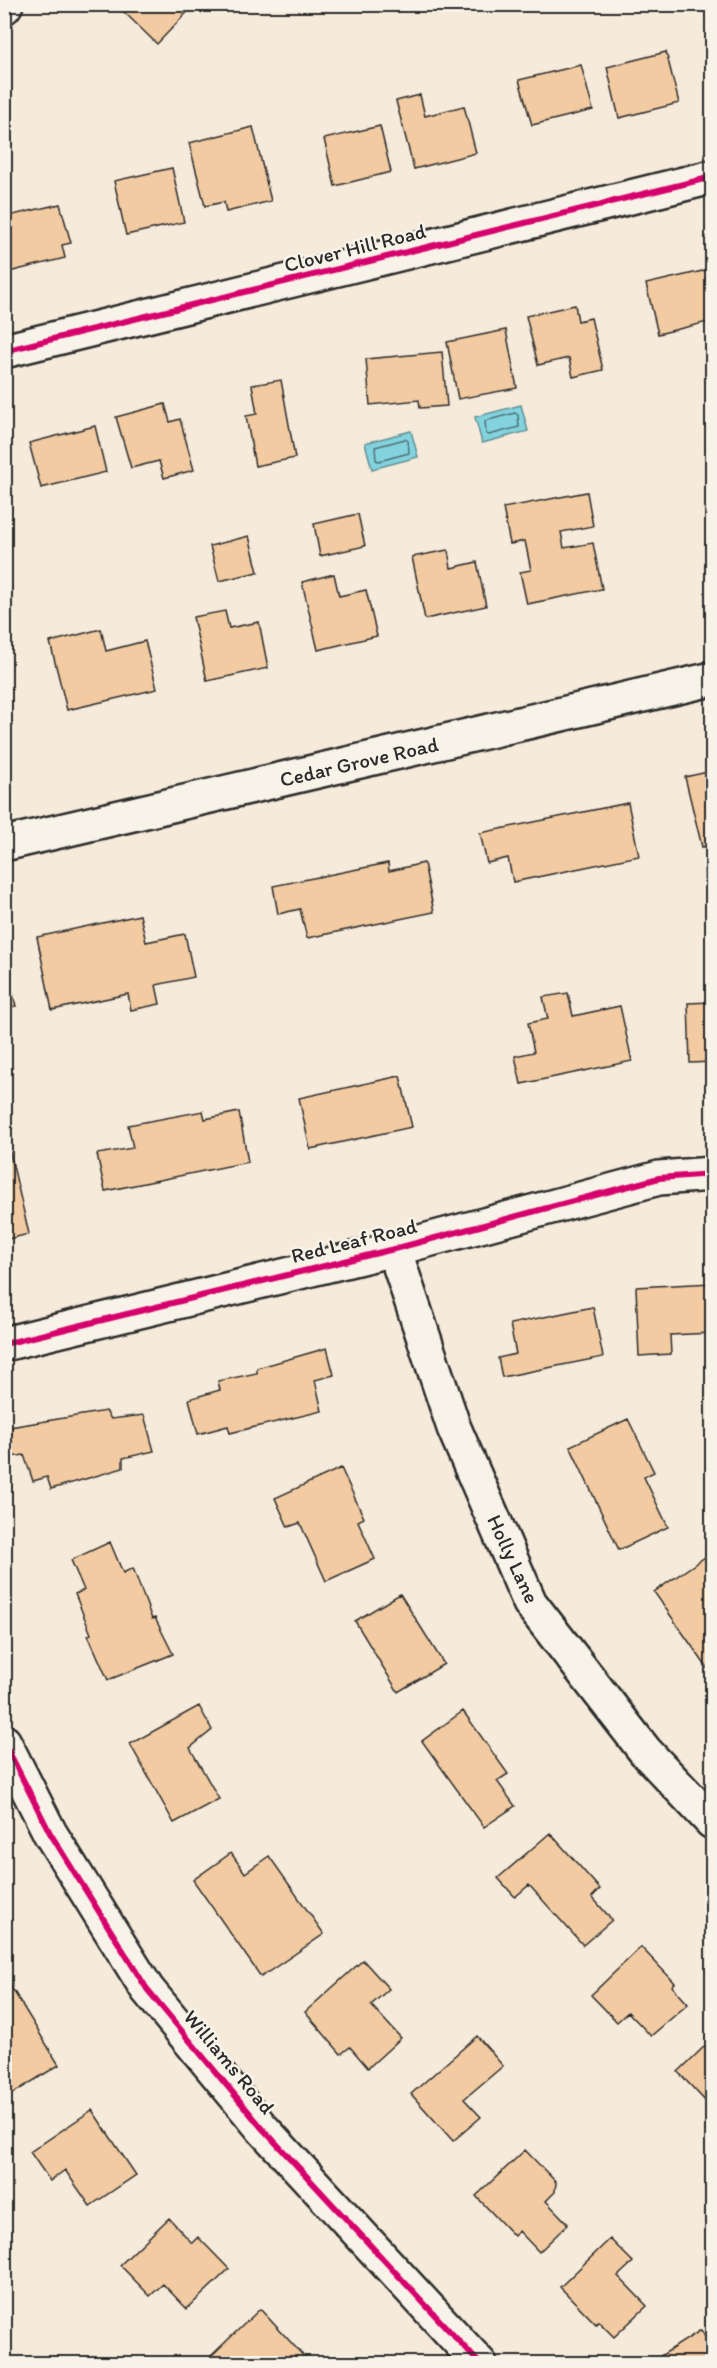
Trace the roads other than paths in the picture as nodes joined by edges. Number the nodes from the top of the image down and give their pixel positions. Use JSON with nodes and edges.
{"nodes":[{"id":1,"x":712,"y":177,"type":"edge"},
{"id":2,"x":4,"y":351,"type":"edge"},
{"id":3,"x":712,"y":679,"type":"edge"},
{"id":4,"x":4,"y":844,"type":"edge"},
{"id":5,"x":712,"y":1174,"type":"edge"},
{"id":6,"x":394,"y":1249,"type":"junction"},
{"id":7,"x":4,"y":1344,"type":"edge"},
{"id":8,"x":4,"y":1742,"type":"edge"},
{"id":9,"x":712,"y":1822,"type":"edge"},
{"id":10,"x":480,"y":2364,"type":"edge"}],
"edges":[{"from":1,"to":2,"type":"street","name":"Clover Hill Road"},
{"from":3,"to":4,"type":"street","name":"Cedar Grove Road"},
{"from":5,"to":6,"type":"street","name":"Red Leaf Road"},
{"from":6,"to":7,"type":"street","name":"Red Leaf Road"},
{"from":6,"to":9,"type":"street","name":"Holly Lane"},
{"from":8,"to":10,"type":"street","name":"Williams Road"}]}
